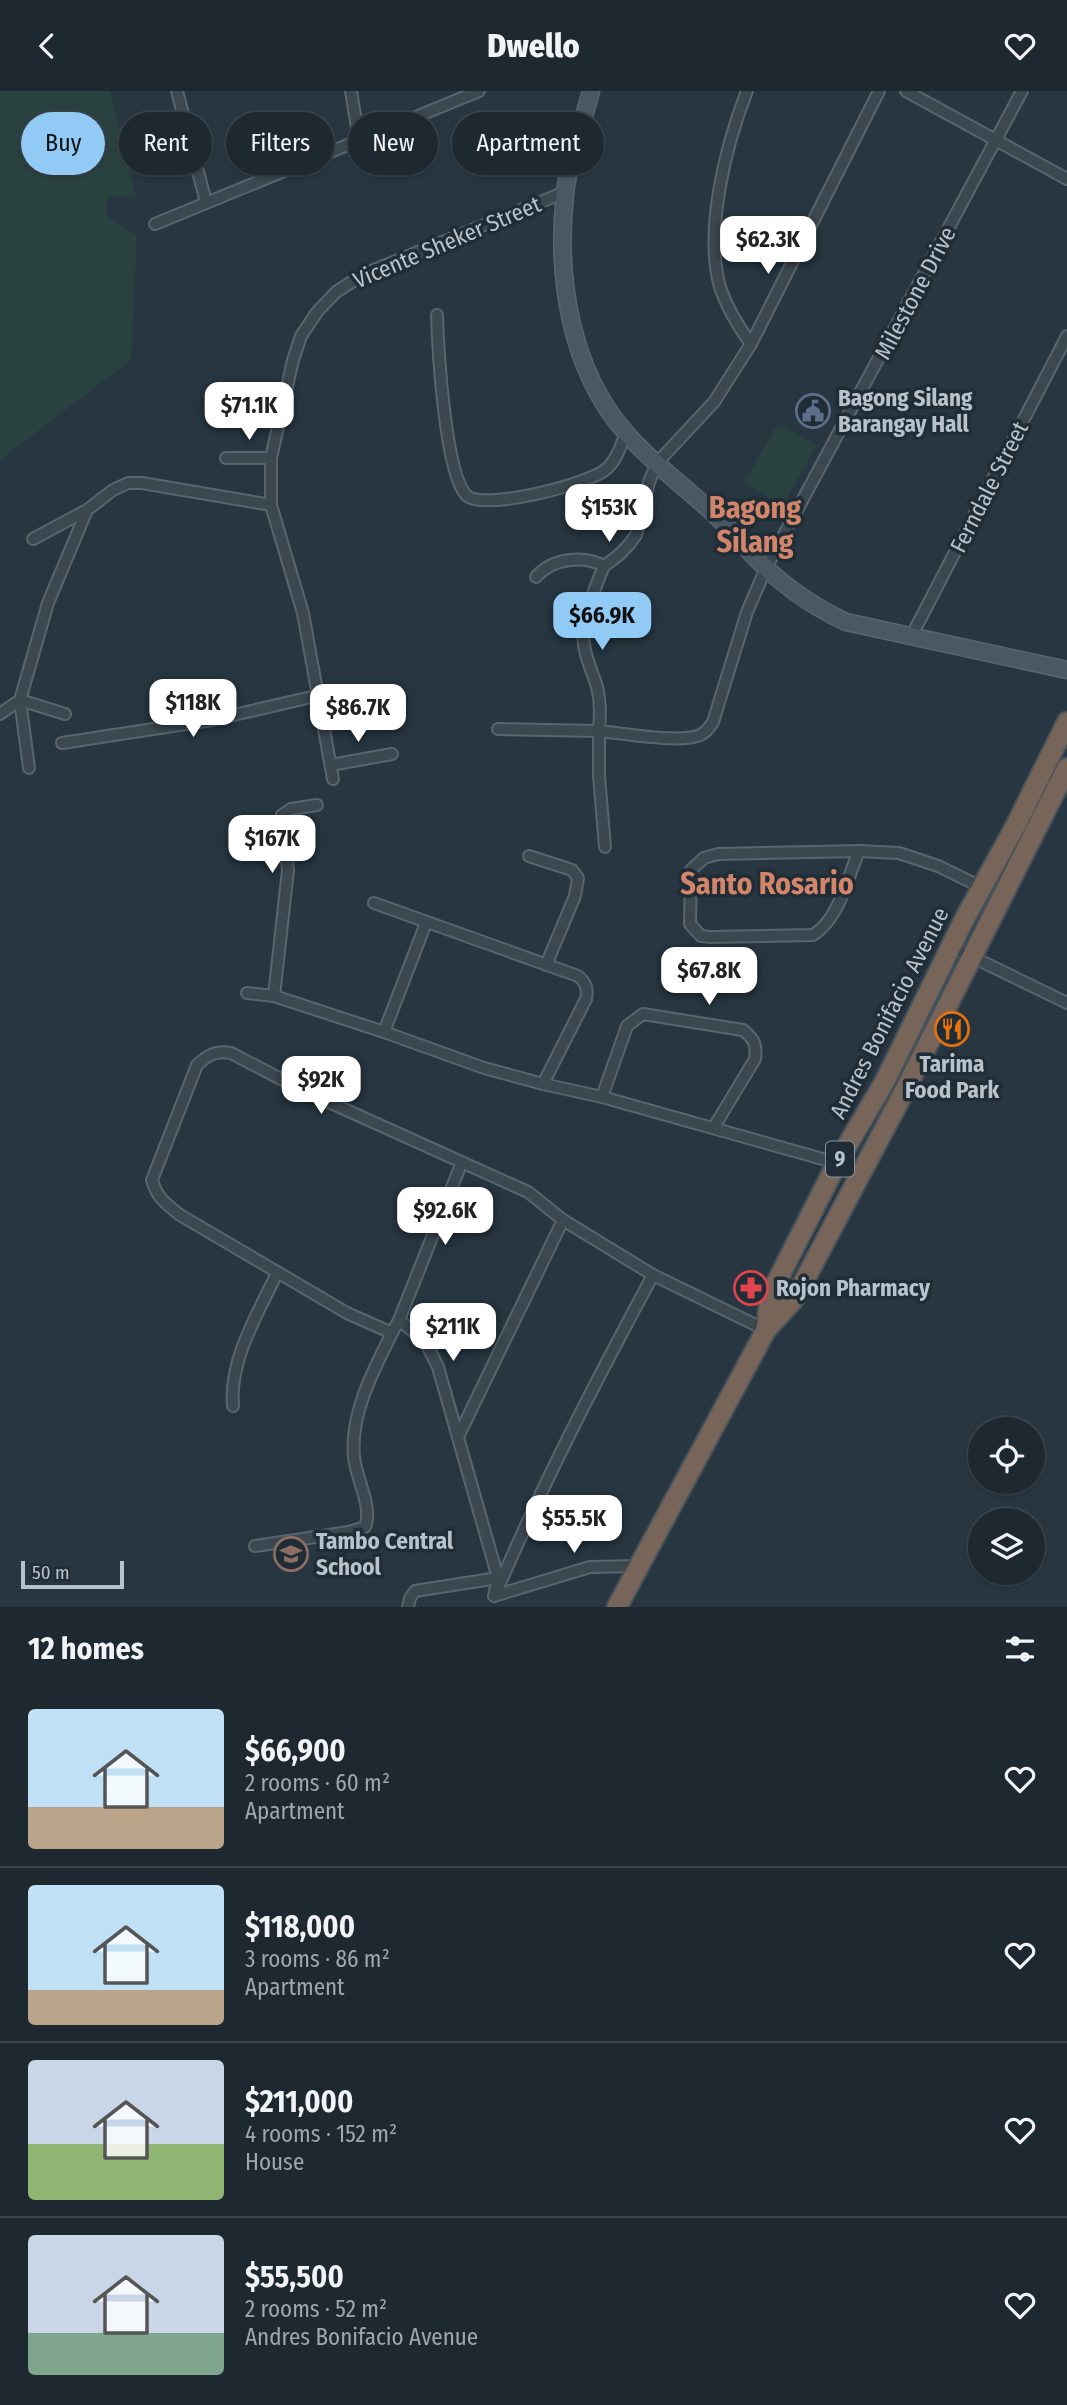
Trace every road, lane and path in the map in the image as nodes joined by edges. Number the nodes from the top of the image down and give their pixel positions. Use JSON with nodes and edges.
{"nodes":[{"id":1,"x":177,"y":91,"type":"edge"},
{"id":2,"x":351,"y":91,"type":"edge"},
{"id":3,"x":479,"y":91,"type":"edge"},
{"id":4,"x":591,"y":91,"type":"edge"},
{"id":5,"x":747,"y":91,"type":"edge"},
{"id":6,"x":878,"y":91,"type":"edge"},
{"id":7,"x":906,"y":91,"type":"edge"},
{"id":8,"x":1022,"y":91,"type":"edge"},
{"id":9,"x":455,"y":97,"type":"edge"},
{"id":10,"x":354,"y":112,"type":"edge"},
{"id":11,"x":422,"y":112,"type":"edge"},
{"id":12,"x":997,"y":141,"type":"junction"},
{"id":13,"x":348,"y":144,"type":"edge"},
{"id":14,"x":1067,"y":179,"type":"edge"},
{"id":15,"x":565,"y":192,"type":"junction"},
{"id":16,"x":206,"y":202,"type":"junction"},
{"id":17,"x":155,"y":224,"type":"dead end"},
{"id":18,"x":437,"y":315,"type":"dead end"},
{"id":19,"x":1067,"y":337,"type":"edge"},
{"id":20,"x":751,"y":344,"type":"junction"},
{"id":21,"x":626,"y":433,"type":"junction"},
{"id":22,"x":226,"y":458,"type":"dead end"},
{"id":23,"x":271,"y":459,"type":"junction"},
{"id":24,"x":657,"y":463,"type":"junction"},
{"id":25,"x":271,"y":505,"type":"junction"},
{"id":26,"x":87,"y":510,"type":"junction"},
{"id":27,"x":33,"y":539,"type":"dead end"},
{"id":28,"x":604,"y":566,"type":"junction"},
{"id":29,"x":766,"y":568,"type":"junction"},
{"id":30,"x":536,"y":577,"type":"dead end"},
{"id":31,"x":911,"y":637,"type":"junction"},
{"id":32,"x":1067,"y":670,"type":"edge"},
{"id":33,"x":316,"y":696,"type":"junction"},
{"id":34,"x":20,"y":700,"type":"junction"},
{"id":35,"x":0,"y":714,"type":"edge"},
{"id":36,"x":65,"y":714,"type":"dead end"},
{"id":37,"x":1067,"y":722,"type":"edge"},
{"id":38,"x":498,"y":729,"type":"dead end"},
{"id":39,"x":599,"y":731,"type":"junction"},
{"id":40,"x":62,"y":743,"type":"dead end"},
{"id":41,"x":392,"y":754,"type":"dead end"},
{"id":42,"x":331,"y":765,"type":"junction"},
{"id":43,"x":29,"y":768,"type":"dead end"},
{"id":44,"x":1067,"y":768,"type":"edge"},
{"id":45,"x":333,"y":779,"type":"dead end"},
{"id":46,"x":317,"y":805,"type":"dead end"},
{"id":47,"x":605,"y":847,"type":"dead end"},
{"id":48,"x":859,"y":851,"type":"junction"},
{"id":49,"x":529,"y":856,"type":"dead end"},
{"id":50,"x":981,"y":887,"type":"junction"},
{"id":51,"x":374,"y":903,"type":"dead end"},
{"id":52,"x":426,"y":923,"type":"junction"},
{"id":53,"x":952,"y":947,"type":"junction"},
{"id":54,"x":971,"y":957,"type":"junction"},
{"id":55,"x":546,"y":965,"type":"junction"},
{"id":56,"x":247,"y":993,"type":"dead end"},
{"id":57,"x":274,"y":996,"type":"junction"},
{"id":58,"x":1067,"y":1003,"type":"edge"},
{"id":59,"x":384,"y":1032,"type":"junction"},
{"id":60,"x":543,"y":1084,"type":"junction"},
{"id":61,"x":602,"y":1097,"type":"junction"},
{"id":62,"x":714,"y":1127,"type":"junction"},
{"id":63,"x":462,"y":1162,"type":"junction"},
{"id":64,"x":837,"y":1163,"type":"junction"},
{"id":65,"x":563,"y":1220,"type":"junction"},
{"id":66,"x":277,"y":1273,"type":"junction"},
{"id":67,"x":653,"y":1275,"type":"junction"},
{"id":68,"x":399,"y":1320,"type":"junction"},
{"id":69,"x":766,"y":1330,"type":"junction"},
{"id":70,"x":392,"y":1333,"type":"junction"},
{"id":71,"x":233,"y":1406,"type":"dead end"},
{"id":72,"x":458,"y":1437,"type":"junction"},
{"id":73,"x":255,"y":1546,"type":"dead end"},
{"id":74,"x":638,"y":1566,"type":"junction"},
{"id":75,"x":498,"y":1579,"type":"junction"},
{"id":76,"x":495,"y":1596,"type":"junction"},
{"id":77,"x":408,"y":1607,"type":"edge"},
{"id":78,"x":617,"y":1607,"type":"edge"}],
"edges":[{"from":1,"to":16,"type":"street"},
{"from":2,"to":10,"type":"street"},
{"from":3,"to":9,"type":"street"},
{"from":4,"to":15,"type":"street"},
{"from":5,"to":20,"type":"street"},
{"from":6,"to":20,"type":"street"},
{"from":7,"to":12,"type":"street"},
{"from":8,"to":12,"type":"street","name":"Milestone Drive"},
{"from":9,"to":11,"type":"street"},
{"from":12,"to":14,"type":"street"},
{"from":12,"to":29,"type":"street","name":"Milestone Drive"},
{"from":13,"to":16,"type":"street"},
{"from":15,"to":21,"type":"street"},
{"from":15,"to":23,"type":"street","name":"Vicente Sheker Street"},
{"from":16,"to":17,"type":"street"},
{"from":18,"to":21,"type":"street"},
{"from":19,"to":31,"type":"street","name":"Ferndale Street"},
{"from":20,"to":24,"type":"street"},
{"from":21,"to":24,"type":"street"},
{"from":22,"to":23,"type":"street"},
{"from":23,"to":25,"type":"street","name":"Vicente Sheker Street"},
{"from":24,"to":28,"type":"street"},
{"from":24,"to":29,"type":"street"},
{"from":25,"to":26,"type":"street"},
{"from":25,"to":33,"type":"street","name":"Vicente Sheker Street"},
{"from":26,"to":27,"type":"street"},
{"from":26,"to":34,"type":"street"},
{"from":28,"to":30,"type":"street"},
{"from":28,"to":39,"type":"street"},
{"from":29,"to":31,"type":"street"},
{"from":29,"to":39,"type":"street","name":"Milestone Drive"},
{"from":31,"to":32,"type":"street"},
{"from":33,"to":40,"type":"street"},
{"from":33,"to":42,"type":"street","name":"Vicente Sheker Street"},
{"from":34,"to":35,"type":"street"},
{"from":34,"to":36,"type":"street"},
{"from":34,"to":43,"type":"street"},
{"from":37,"to":50,"type":"highway","name":"Andres Bonifacio Avenue","number":"9"},
{"from":38,"to":39,"type":"street"},
{"from":39,"to":47,"type":"street"},
{"from":41,"to":42,"type":"street"},
{"from":42,"to":45,"type":"street","name":"Vicente Sheker Street"},
{"from":44,"to":54,"type":"highway","name":"Andres Bonifacio Avenue","number":"9"},
{"from":46,"to":57,"type":"street"},
{"from":48,"to":48,"type":"street"},
{"from":48,"to":50,"type":"street"},
{"from":49,"to":55,"type":"street"},
{"from":50,"to":53,"type":"highway","name":"Andres Bonifacio Avenue","number":"9"},
{"from":51,"to":52,"type":"street"},
{"from":52,"to":55,"type":"street"},
{"from":52,"to":59,"type":"street"},
{"from":53,"to":54,"type":"street"},
{"from":53,"to":64,"type":"highway","name":"Andres Bonifacio Avenue","number":"9"},
{"from":54,"to":58,"type":"street"},
{"from":54,"to":69,"type":"highway","name":"Andres Bonifacio Avenue","number":"9"},
{"from":55,"to":60,"type":"street"},
{"from":56,"to":57,"type":"street"},
{"from":57,"to":59,"type":"street"},
{"from":59,"to":60,"type":"street"},
{"from":60,"to":61,"type":"street"},
{"from":61,"to":62,"type":"street"},
{"from":61,"to":62,"type":"street"},
{"from":62,"to":64,"type":"street"},
{"from":63,"to":65,"type":"street"},
{"from":63,"to":66,"type":"street"},
{"from":63,"to":68,"type":"street"},
{"from":64,"to":69,"type":"highway","name":"Andres Bonifacio Avenue","number":"9"},
{"from":65,"to":67,"type":"street"},
{"from":65,"to":72,"type":"street"},
{"from":66,"to":70,"type":"street"},
{"from":66,"to":71,"type":"street"},
{"from":67,"to":69,"type":"street"},
{"from":67,"to":76,"type":"street"},
{"from":68,"to":70,"type":"street"},
{"from":68,"to":72,"type":"street"},
{"from":69,"to":74,"type":"highway","name":"Andres Bonifacio Avenue","number":"9"},
{"from":70,"to":73,"type":"street"},
{"from":72,"to":75,"type":"street"},
{"from":74,"to":76,"type":"street"},
{"from":74,"to":78,"type":"highway","name":"Andres Bonifacio Avenue","number":"9"},
{"from":75,"to":76,"type":"street"},
{"from":75,"to":77,"type":"street"}]}
